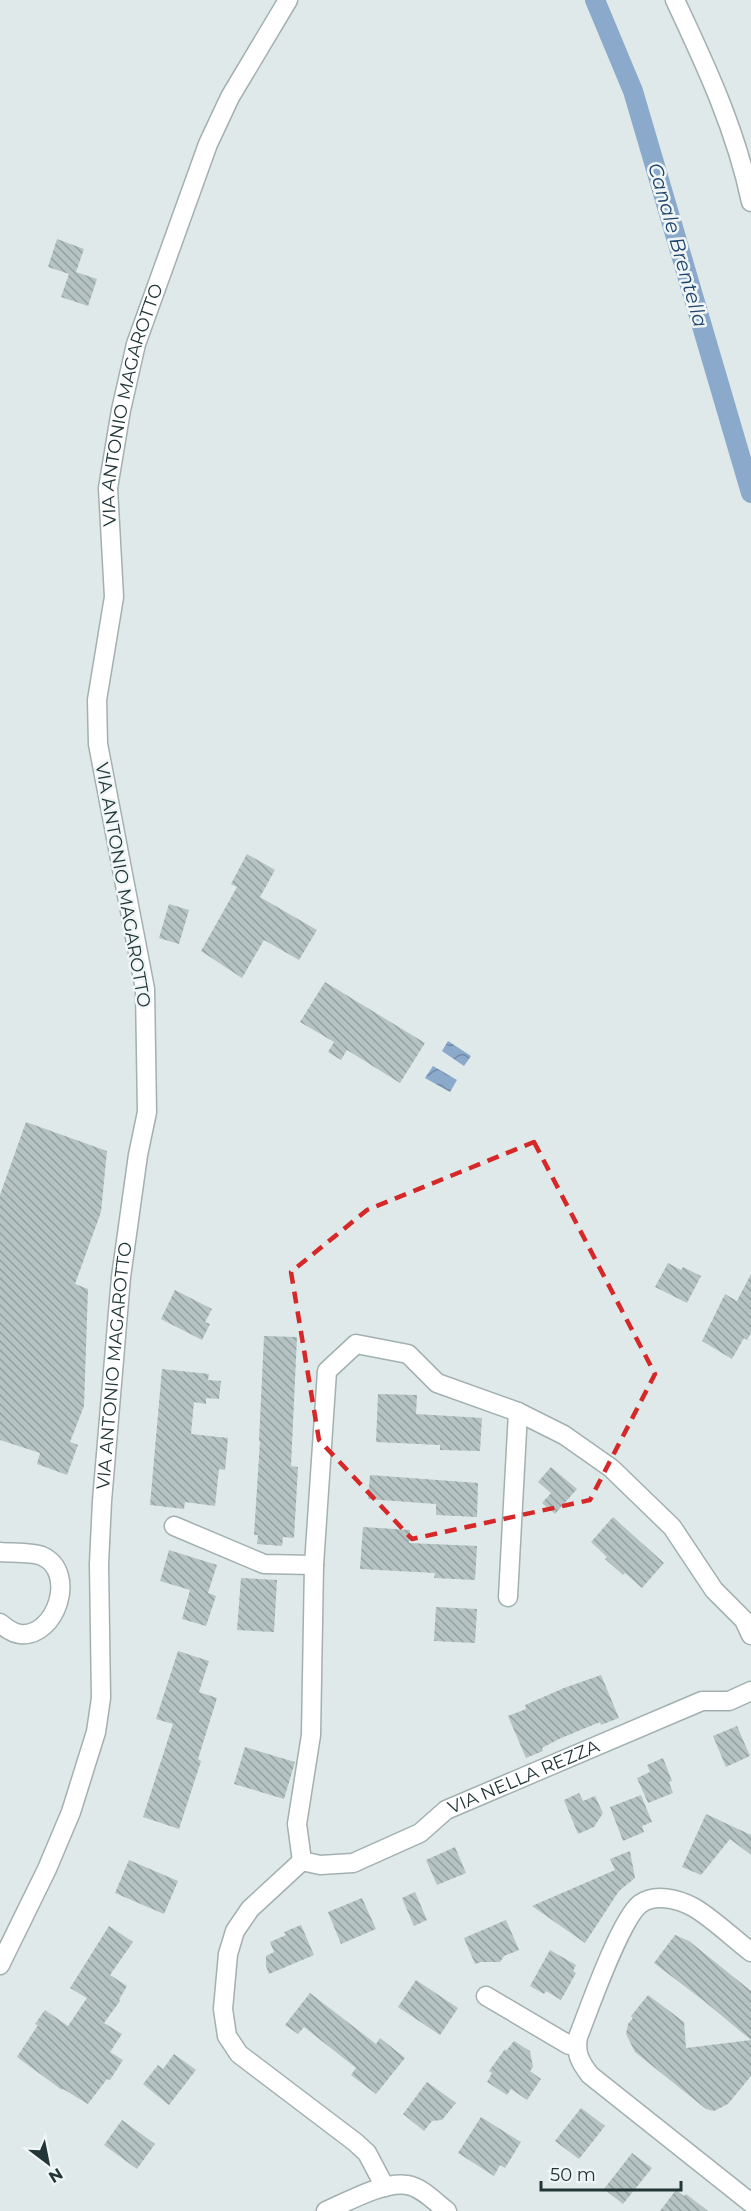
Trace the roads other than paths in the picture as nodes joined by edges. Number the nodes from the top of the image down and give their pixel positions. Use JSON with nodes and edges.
{"nodes":[{"id":1,"x":288,"y":0,"type":"edge"},
{"id":2,"x":675,"y":0,"type":"edge"},
{"id":3,"x":751,"y":202,"type":"edge"},
{"id":4,"x":518,"y":1412,"type":"junction"},
{"id":5,"x":174,"y":1526,"type":"dead end"},
{"id":6,"x":0,"y":1552,"type":"edge"},
{"id":7,"x":314,"y":1565,"type":"junction"},
{"id":8,"x":508,"y":1597,"type":"dead end"},
{"id":9,"x":0,"y":1623,"type":"edge"},
{"id":10,"x":751,"y":1635,"type":"edge"},
{"id":11,"x":751,"y":1691,"type":"edge"},
{"id":12,"x":302,"y":1861,"type":"junction"},
{"id":13,"x":751,"y":1952,"type":"edge"},
{"id":14,"x":0,"y":1965,"type":"edge"},
{"id":15,"x":486,"y":1996,"type":"dead end"},
{"id":16,"x":576,"y":2045,"type":"junction"},
{"id":17,"x":385,"y":2187,"type":"junction"},
{"id":18,"x":751,"y":2203,"type":"edge"},
{"id":19,"x":326,"y":2211,"type":"edge"},
{"id":20,"x":447,"y":2211,"type":"edge"}],
"edges":[{"from":1,"to":14,"type":"street","name":"VIA ANTONIO MAGAROTTO"},
{"from":2,"to":3,"type":"street"},
{"from":4,"to":7,"type":"street"},
{"from":4,"to":8,"type":"street"},
{"from":4,"to":10,"type":"street"},
{"from":5,"to":7,"type":"street"},
{"from":6,"to":9,"type":"street"},
{"from":7,"to":12,"type":"street"},
{"from":11,"to":12,"type":"street","name":"VIA NELLA REZZA"},
{"from":12,"to":17,"type":"street"},
{"from":13,"to":16,"type":"street"},
{"from":15,"to":16,"type":"street"},
{"from":16,"to":18,"type":"street"},
{"from":17,"to":19,"type":"street"},
{"from":17,"to":20,"type":"street"}]}
